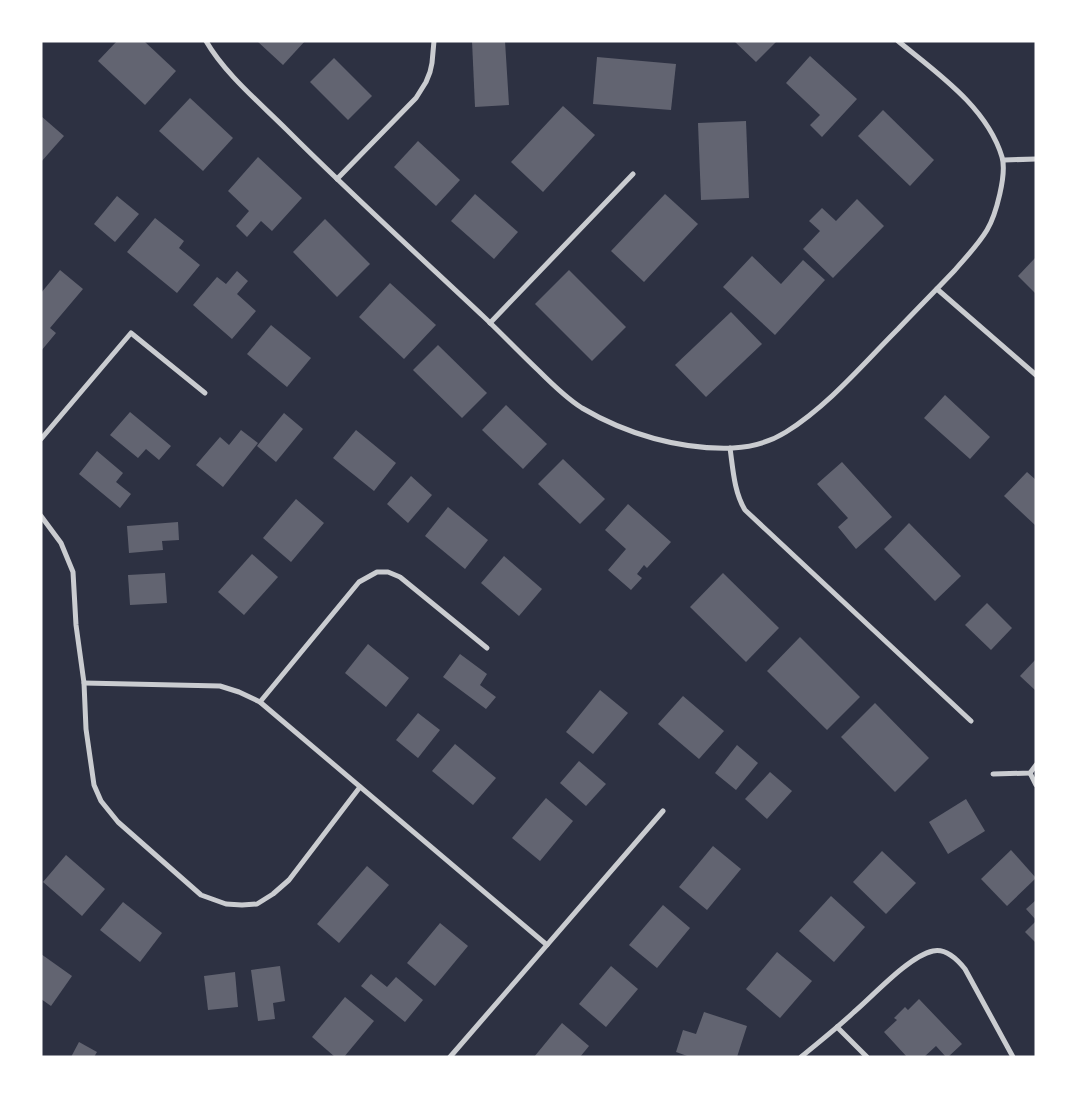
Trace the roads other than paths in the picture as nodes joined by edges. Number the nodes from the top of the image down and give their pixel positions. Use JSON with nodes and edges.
{"nodes":[{"id":1,"x":206,"y":41,"type":"edge"},
{"id":2,"x":434,"y":41,"type":"edge"},
{"id":3,"x":898,"y":41,"type":"edge"},
{"id":4,"x":1004,"y":160,"type":"junction"},
{"id":5,"x":1036,"y":160,"type":"edge"},
{"id":6,"x":633,"y":174,"type":"dead end"},
{"id":7,"x":337,"y":179,"type":"junction"},
{"id":8,"x":937,"y":289,"type":"junction"},
{"id":9,"x":490,"y":323,"type":"junction"},
{"id":10,"x":1036,"y":375,"type":"edge"},
{"id":11,"x":205,"y":393,"type":"dead end"},
{"id":12,"x":41,"y":438,"type":"edge"},
{"id":13,"x":730,"y":448,"type":"junction"},
{"id":14,"x":41,"y":516,"type":"edge"},
{"id":15,"x":487,"y":648,"type":"dead end"},
{"id":16,"x":84,"y":683,"type":"junction"},
{"id":17,"x":260,"y":702,"type":"junction"},
{"id":18,"x":971,"y":721,"type":"dead end"},
{"id":19,"x":1036,"y":766,"type":"edge"},
{"id":20,"x":1030,"y":773,"type":"junction"},
{"id":21,"x":993,"y":774,"type":"dead end"},
{"id":22,"x":1036,"y":785,"type":"edge"},
{"id":23,"x":360,"y":787,"type":"junction"},
{"id":24,"x":663,"y":811,"type":"dead end"},
{"id":25,"x":547,"y":945,"type":"junction"},
{"id":26,"x":837,"y":1027,"type":"junction"},
{"id":27,"x":450,"y":1057,"type":"edge"},
{"id":28,"x":801,"y":1057,"type":"edge"},
{"id":29,"x":867,"y":1057,"type":"edge"},
{"id":30,"x":1012,"y":1057,"type":"edge"}],
"edges":[{"from":1,"to":7,"type":"street"},
{"from":2,"to":7,"type":"street"},
{"from":3,"to":4,"type":"street"},
{"from":4,"to":5,"type":"street"},
{"from":4,"to":8,"type":"street"},
{"from":6,"to":9,"type":"street"},
{"from":7,"to":9,"type":"street"},
{"from":8,"to":10,"type":"street"},
{"from":8,"to":13,"type":"street"},
{"from":9,"to":13,"type":"street"},
{"from":11,"to":12,"type":"street"},
{"from":13,"to":18,"type":"street"},
{"from":14,"to":16,"type":"street"},
{"from":15,"to":17,"type":"street"},
{"from":16,"to":17,"type":"street"},
{"from":16,"to":23,"type":"street"},
{"from":17,"to":23,"type":"street"},
{"from":19,"to":20,"type":"street"},
{"from":20,"to":21,"type":"street"},
{"from":20,"to":22,"type":"street"},
{"from":23,"to":25,"type":"street"},
{"from":24,"to":25,"type":"street"},
{"from":25,"to":27,"type":"street"},
{"from":26,"to":28,"type":"street"},
{"from":26,"to":29,"type":"street"},
{"from":26,"to":30,"type":"street"}]}
